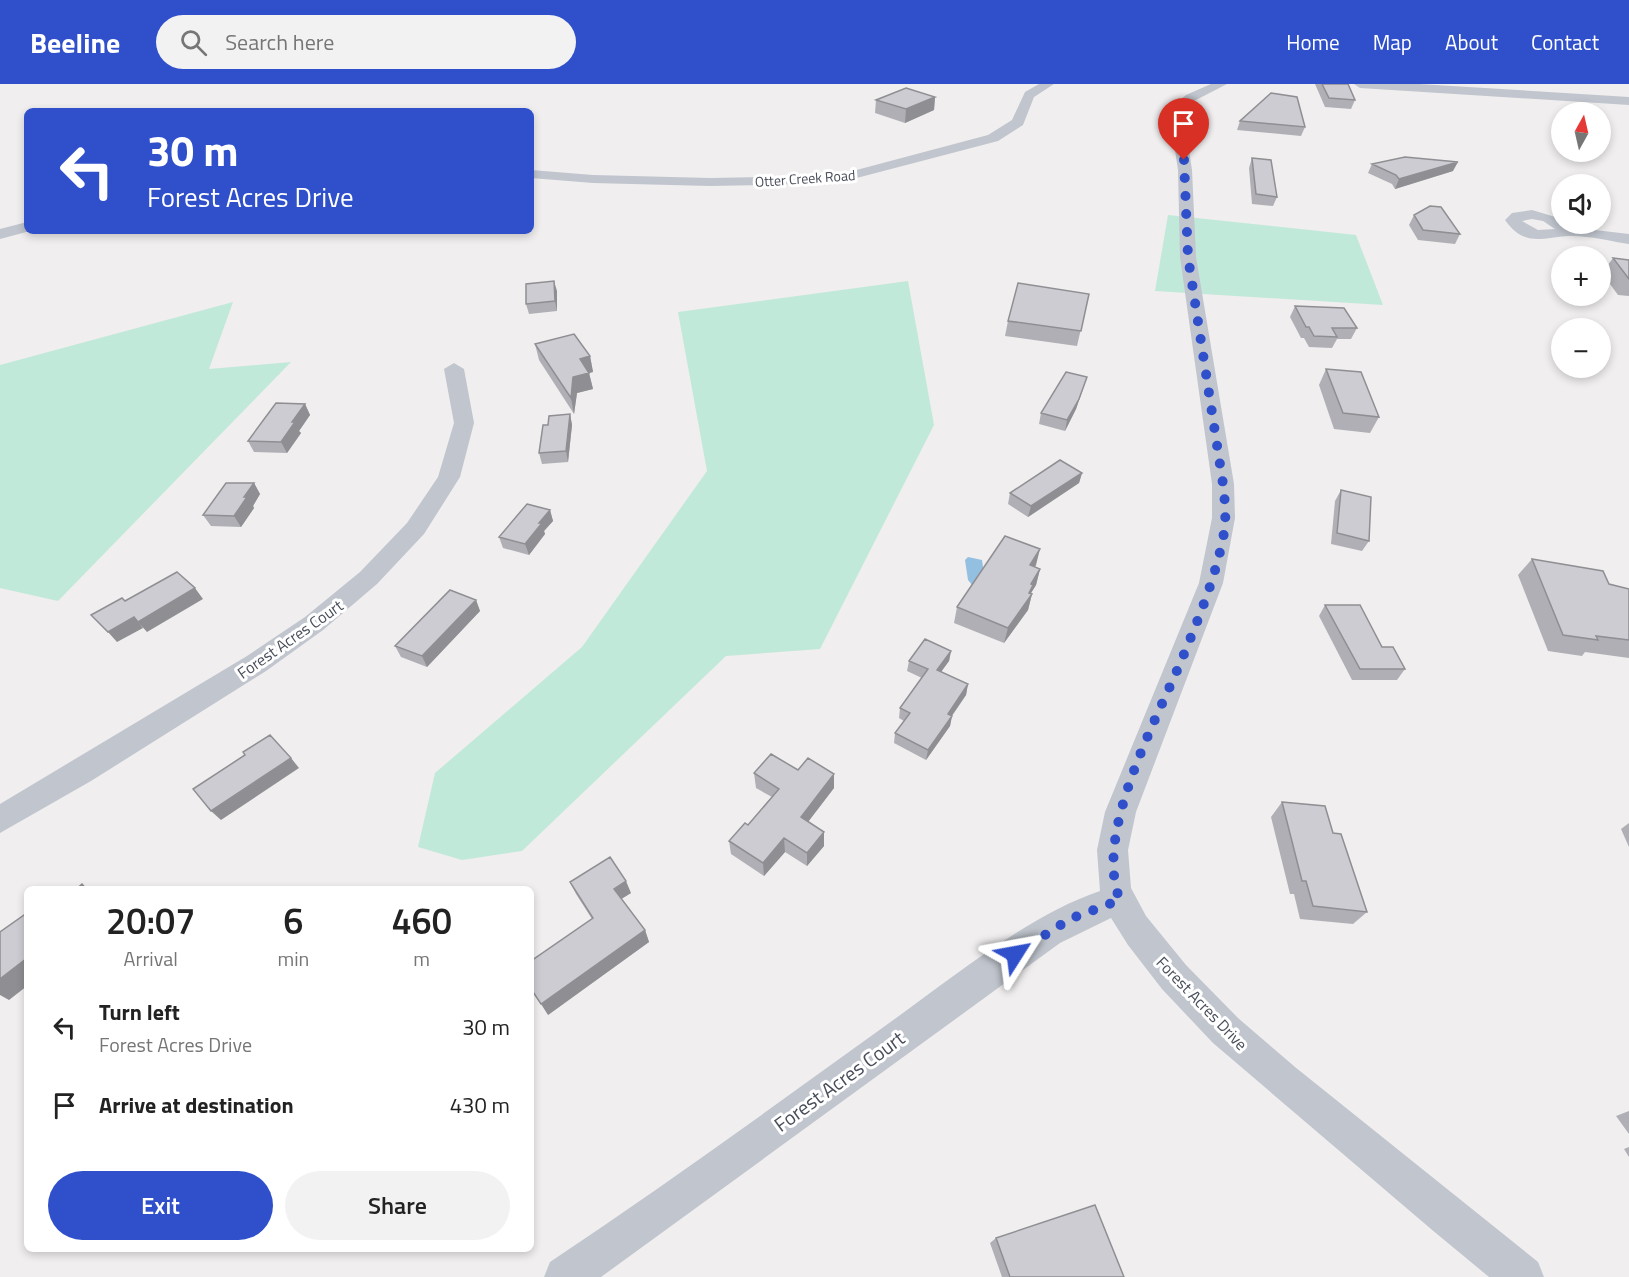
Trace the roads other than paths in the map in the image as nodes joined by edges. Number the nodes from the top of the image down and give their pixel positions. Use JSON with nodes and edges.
{"nodes":[{"id":1,"x":1048,"y":84,"type":"edge"},
{"id":2,"x":1221,"y":84,"type":"edge"},
{"id":3,"x":1360,"y":84,"type":"edge"},
{"id":4,"x":1629,"y":101,"type":"edge"},
{"id":5,"x":534,"y":174,"type":"edge"},
{"id":6,"x":24,"y":228,"type":"edge"},
{"id":7,"x":0,"y":234,"type":"edge"},
{"id":8,"x":1588,"y":234,"type":"edge"},
{"id":9,"x":1629,"y":239,"type":"edge"},
{"id":10,"x":453,"y":369,"type":"dead end"},
{"id":11,"x":0,"y":820,"type":"edge"},
{"id":12,"x":1120,"y":900,"type":"junction"},
{"id":13,"x":566,"y":1277,"type":"edge"},
{"id":14,"x":1523,"y":1277,"type":"edge"}],
"edges":[{"from":1,"to":5,"type":"street","name":"Otter Creek Road"},
{"from":2,"to":12,"type":"street","name":"Forest Acres Drive"},
{"from":3,"to":4,"type":"street"},
{"from":6,"to":7,"type":"street"},
{"from":8,"to":9,"type":"street"},
{"from":10,"to":11,"type":"street","name":"Forest Acres Court"},
{"from":12,"to":13,"type":"street","name":"Forest Acres Court"},
{"from":12,"to":14,"type":"street","name":"Forest Acres Drive"}]}
